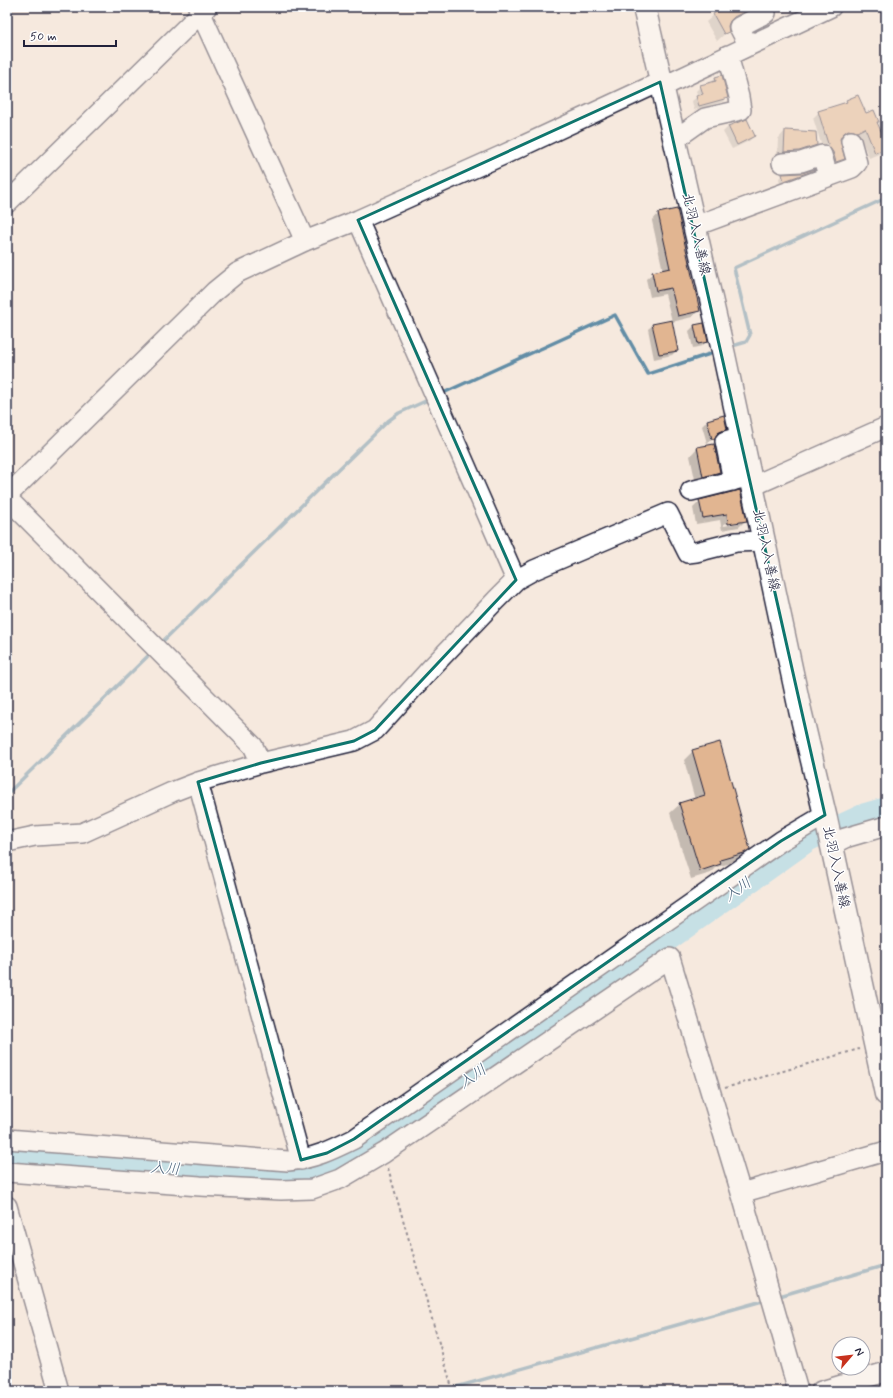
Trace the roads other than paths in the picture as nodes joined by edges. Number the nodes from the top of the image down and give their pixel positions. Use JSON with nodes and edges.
{"nodes":[{"id":1,"x":644,"y":7,"type":"edge"},
{"id":2,"x":831,"y":7,"type":"edge"},
{"id":3,"x":202,"y":9,"type":"edge"},
{"id":4,"x":766,"y":13,"type":"dead end"},
{"id":5,"x":749,"y":46,"type":"junction"},
{"id":6,"x":728,"y":55,"type":"junction"},
{"id":7,"x":661,"y":84,"type":"junction"},
{"id":8,"x":674,"y":140,"type":"junction"},
{"id":9,"x":851,"y":141,"type":"dead end"},
{"id":10,"x":782,"y":163,"type":"dead end"},
{"id":11,"x":828,"y":176,"type":"junction"},
{"id":12,"x":7,"y":203,"type":"edge"},
{"id":13,"x":358,"y":220,"type":"junction"},
{"id":14,"x":695,"y":226,"type":"junction"},
{"id":15,"x":305,"y":241,"type":"junction"},
{"id":16,"x":886,"y":427,"type":"edge"},
{"id":17,"x":746,"y":481,"type":"junction"},
{"id":18,"x":691,"y":491,"type":"dead end"},
{"id":19,"x":7,"y":497,"type":"edge"},
{"id":20,"x":764,"y":541,"type":"junction"},
{"id":21,"x":516,"y":580,"type":"junction"},
{"id":22,"x":261,"y":763,"type":"junction"},
{"id":23,"x":198,"y":782,"type":"junction"},
{"id":24,"x":825,"y":817,"type":"junction"},
{"id":25,"x":886,"y":826,"type":"edge"},
{"id":26,"x":7,"y":842,"type":"edge"},
{"id":27,"x":830,"y":843,"type":"junction"},
{"id":28,"x":886,"y":1094,"type":"edge"},
{"id":29,"x":7,"y":1139,"type":"edge"},
{"id":30,"x":886,"y":1151,"type":"edge"},
{"id":31,"x":301,"y":1160,"type":"junction"},
{"id":32,"x":7,"y":1172,"type":"edge"},
{"id":33,"x":741,"y":1193,"type":"junction"},
{"id":34,"x":7,"y":1206,"type":"edge"},
{"id":35,"x":886,"y":1372,"type":"edge"},
{"id":36,"x":59,"y":1391,"type":"edge"},
{"id":37,"x":798,"y":1391,"type":"edge"},
{"id":38,"x":821,"y":1391,"type":"edge"}],
"edges":[{"from":1,"to":7,"type":"main road","name":"北羽入入善線"},
{"from":2,"to":5,"type":"street"},
{"from":3,"to":12,"type":"street"},
{"from":3,"to":15,"type":"street"},
{"from":4,"to":5,"type":"street"},
{"from":5,"to":6,"type":"street"},
{"from":6,"to":7,"type":"street"},
{"from":6,"to":8,"type":"street"},
{"from":7,"to":8,"type":"main road","name":"北羽入入善線"},
{"from":7,"to":13,"type":"street"},
{"from":8,"to":14,"type":"main road","name":"北羽入入善線"},
{"from":9,"to":11,"type":"street"},
{"from":10,"to":11,"type":"street"},
{"from":11,"to":14,"type":"street"},
{"from":13,"to":15,"type":"street"},
{"from":13,"to":21,"type":"street"},
{"from":14,"to":17,"type":"main road","name":"北羽入入善線"},
{"from":15,"to":19,"type":"street"},
{"from":16,"to":17,"type":"street"},
{"from":17,"to":18,"type":"street"},
{"from":17,"to":20,"type":"main road","name":"北羽入入善線"},
{"from":19,"to":22,"type":"street"},
{"from":20,"to":21,"type":"street"},
{"from":20,"to":24,"type":"main road","name":"北羽入入善線"},
{"from":21,"to":22,"type":"street"},
{"from":22,"to":23,"type":"street"},
{"from":23,"to":26,"type":"street"},
{"from":23,"to":31,"type":"street"},
{"from":24,"to":27,"type":"main road","name":"北羽入入善線"},
{"from":24,"to":31,"type":"street"},
{"from":25,"to":27,"type":"street"},
{"from":27,"to":28,"type":"main road","name":"北羽入入善線"},
{"from":29,"to":31,"type":"street"},
{"from":30,"to":33,"type":"street"},
{"from":32,"to":33,"type":"street"},
{"from":33,"to":37,"type":"street"},
{"from":34,"to":36,"type":"street"},
{"from":35,"to":38,"type":"street"}]}
